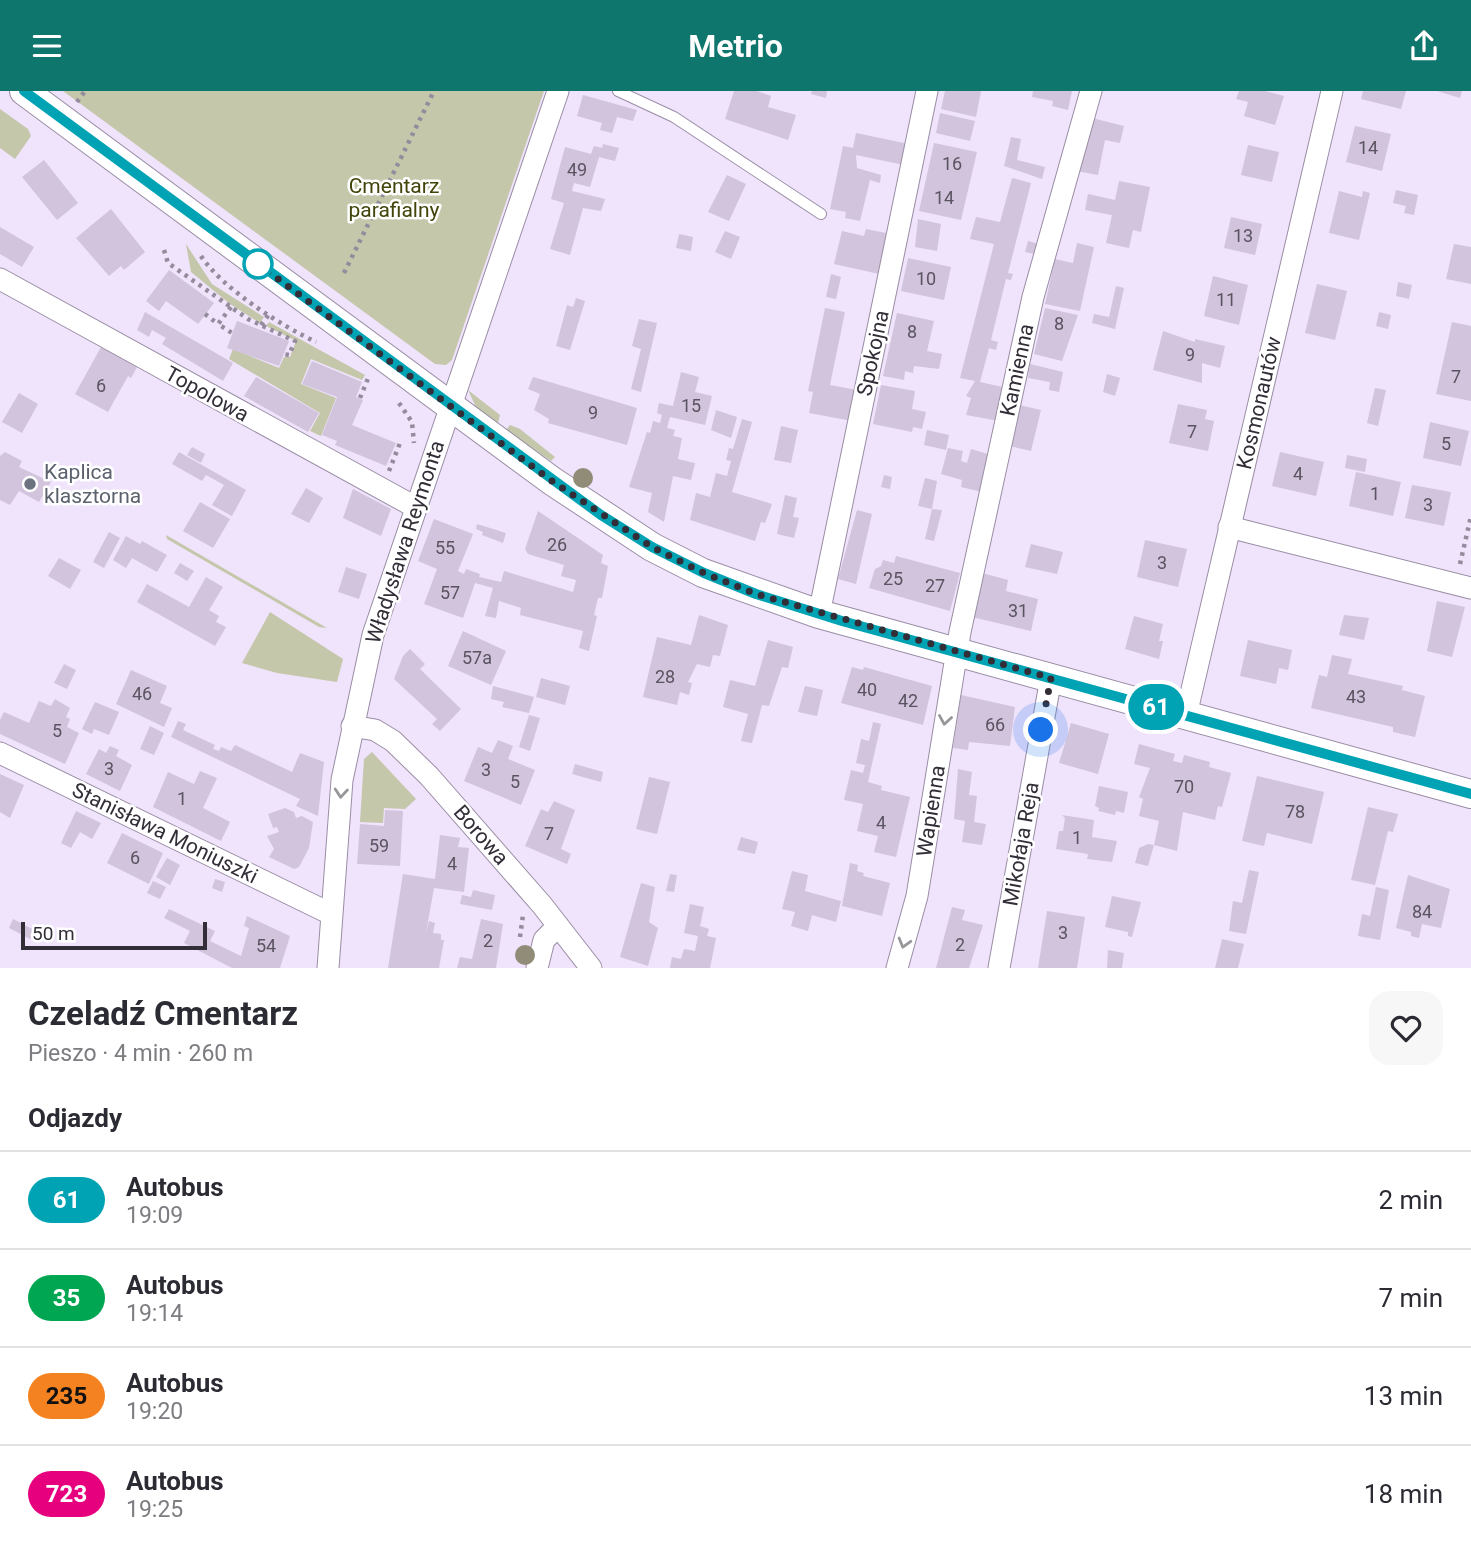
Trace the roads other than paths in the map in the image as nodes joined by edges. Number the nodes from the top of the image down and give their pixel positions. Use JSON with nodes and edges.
{"nodes":[{"id":1,"x":24,"y":91,"type":"edge"},
{"id":2,"x":558,"y":91,"type":"edge"},
{"id":3,"x":618,"y":91,"type":"edge"},
{"id":4,"x":927,"y":91,"type":"edge"},
{"id":5,"x":1091,"y":91,"type":"edge"},
{"id":6,"x":1332,"y":91,"type":"edge"},
{"id":7,"x":821,"y":214,"type":"dead end"},
{"id":8,"x":0,"y":279,"type":"edge"},
{"id":9,"x":449,"y":406,"type":"junction"},
{"id":10,"x":415,"y":507,"type":"junction"},
{"id":11,"x":1229,"y":527,"type":"junction"},
{"id":12,"x":1471,"y":588,"type":"edge"},
{"id":13,"x":819,"y":614,"type":"junction"},
{"id":14,"x":956,"y":652,"type":"junction"},
{"id":15,"x":1051,"y":678,"type":"junction"},
{"id":16,"x":1186,"y":715,"type":"junction"},
{"id":17,"x":352,"y":726,"type":"junction"},
{"id":18,"x":0,"y":753,"type":"edge"},
{"id":19,"x":1471,"y":794,"type":"edge"},
{"id":20,"x":331,"y":914,"type":"junction"},
{"id":21,"x":558,"y":926,"type":"junction"},
{"id":22,"x":328,"y":968,"type":"edge"},
{"id":23,"x":537,"y":968,"type":"edge"},
{"id":24,"x":591,"y":968,"type":"edge"},
{"id":25,"x":897,"y":968,"type":"edge"},
{"id":26,"x":999,"y":968,"type":"edge"}],
"edges":[{"from":1,"to":9,"type":"street"},
{"from":2,"to":9,"type":"street","name":"Władysława Reymonta"},
{"from":3,"to":7,"type":"lane"},
{"from":4,"to":13,"type":"street","name":"Spokojna"},
{"from":5,"to":14,"type":"street","name":"Kamienna"},
{"from":6,"to":11,"type":"street","name":"Kosmonautów"},
{"from":8,"to":10,"type":"street","name":"Topolowa"},
{"from":9,"to":10,"type":"street","name":"Władysława Reymonta"},
{"from":9,"to":13,"type":"street"},
{"from":10,"to":17,"type":"street","name":"Władysława Reymonta"},
{"from":11,"to":12,"type":"street"},
{"from":11,"to":16,"type":"street","name":"Kosmonautów"},
{"from":13,"to":14,"type":"street"},
{"from":14,"to":15,"type":"street"},
{"from":14,"to":25,"type":"street","name":"Wapienna","one_way":true},
{"from":15,"to":16,"type":"street"},
{"from":15,"to":26,"type":"street","name":"Mikołaja Reja"},
{"from":16,"to":19,"type":"street"},
{"from":17,"to":20,"type":"street","name":"Władysława Reymonta","one_way":true},
{"from":17,"to":21,"type":"street","name":"Borowa"},
{"from":18,"to":20,"type":"street","name":"Stanisława Moniuszki"},
{"from":20,"to":22,"type":"street","name":"Władysława Reymonta"},
{"from":21,"to":23,"type":"street"},
{"from":21,"to":24,"type":"street","name":"Borowa"}]}
